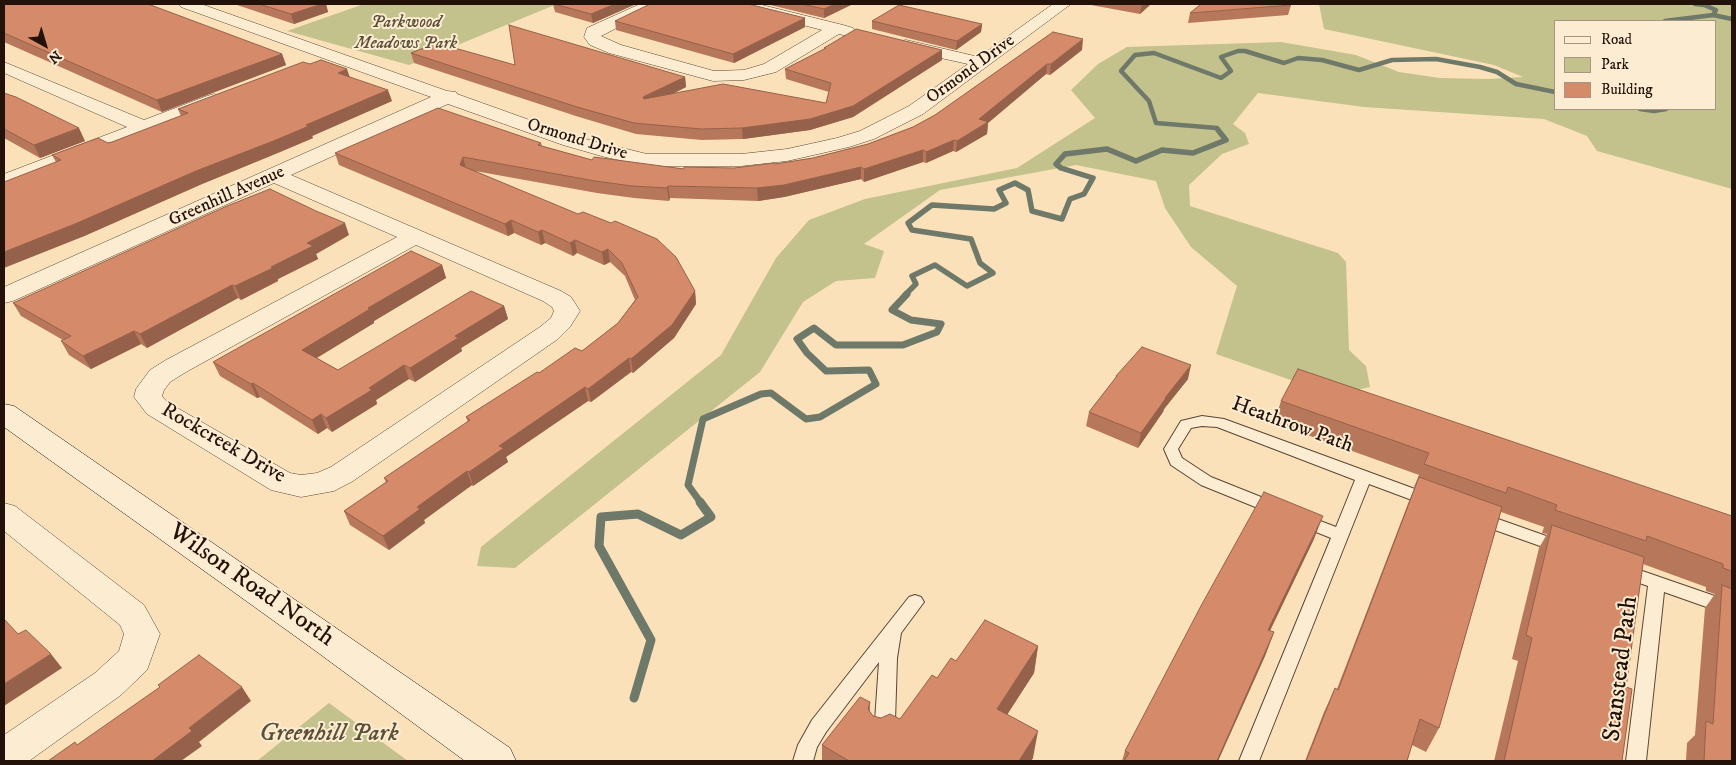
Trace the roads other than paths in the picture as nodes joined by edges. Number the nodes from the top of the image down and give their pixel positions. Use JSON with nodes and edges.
{"nodes":[{"id":1,"x":193,"y":4,"type":"edge"},
{"id":2,"x":652,"y":4,"type":"edge"},
{"id":3,"x":740,"y":4,"type":"edge"},
{"id":4,"x":1063,"y":4,"type":"edge"},
{"id":5,"x":837,"y":28,"type":"junction"},
{"id":6,"x":866,"y":35,"type":"edge"},
{"id":7,"x":894,"y":42,"type":"edge"},
{"id":8,"x":330,"y":56,"type":"junction"},
{"id":9,"x":980,"y":62,"type":"junction"},
{"id":10,"x":308,"y":64,"type":"edge"},
{"id":11,"x":4,"y":66,"type":"edge"},
{"id":12,"x":235,"y":92,"type":"edge"},
{"id":13,"x":449,"y":96,"type":"junction"},
{"id":14,"x":144,"y":127,"type":"junction"},
{"id":15,"x":276,"y":176,"type":"junction"},
{"id":16,"x":4,"y":181,"type":"edge"},
{"id":17,"x":414,"y":237,"type":"junction"},
{"id":18,"x":4,"y":296,"type":"edge"},
{"id":19,"x":4,"y":413,"type":"edge"},
{"id":20,"x":1364,"y":478,"type":"junction"},
{"id":21,"x":1447,"y":507,"type":"edge"},
{"id":22,"x":4,"y":514,"type":"edge"},
{"id":23,"x":1465,"y":514,"type":"edge"},
{"id":24,"x":1340,"y":536,"type":"junction"},
{"id":25,"x":1575,"y":553,"type":"edge"},
{"id":26,"x":1612,"y":566,"type":"edge"},
{"id":27,"x":1657,"y":582,"type":"junction"},
{"id":28,"x":915,"y":602,"type":"dead end"},
{"id":29,"x":1732,"y":609,"type":"edge"},
{"id":30,"x":895,"y":629,"type":"junction"},
{"id":31,"x":880,"y":735,"type":"edge"},
{"id":32,"x":4,"y":757,"type":"edge"},
{"id":33,"x":496,"y":761,"type":"edge"},
{"id":34,"x":803,"y":761,"type":"edge"},
{"id":35,"x":1248,"y":761,"type":"edge"},
{"id":36,"x":1636,"y":761,"type":"edge"}],
"edges":[{"from":1,"to":8,"type":"street","name":"Ormond Drive"},
{"from":2,"to":5,"type":"street"},
{"from":3,"to":5,"type":"street"},
{"from":4,"to":9,"type":"street","name":"Ormond Drive"},
{"from":5,"to":6,"type":"street"},
{"from":7,"to":9,"type":"street"},
{"from":8,"to":10,"type":"street"},
{"from":8,"to":13,"type":"street","name":"Ormond Drive"},
{"from":9,"to":13,"type":"street","name":"Ormond Drive"},
{"from":11,"to":14,"type":"street"},
{"from":12,"to":14,"type":"street"},
{"from":13,"to":15,"type":"street","name":"Greenhill Avenue"},
{"from":14,"to":16,"type":"street"},
{"from":15,"to":17,"type":"street","name":"Rockcreek Drive"},
{"from":15,"to":18,"type":"street","name":"Greenhill Avenue"},
{"from":17,"to":17,"type":"street","name":"Rockcreek Drive"},
{"from":19,"to":33,"type":"street","name":"Wilson Road North"},
{"from":20,"to":21,"type":"lane","name":"Heathrow Path"},
{"from":20,"to":24,"type":"lane","name":"Heathrow Path"},
{"from":20,"to":24,"type":"lane","name":"Heathrow Path"},
{"from":22,"to":32,"type":"street"},
{"from":23,"to":25,"type":"lane"},
{"from":24,"to":35,"type":"lane","name":"Heathrow Path"},
{"from":26,"to":27,"type":"lane"},
{"from":27,"to":29,"type":"lane"},
{"from":27,"to":36,"type":"lane","name":"Stanstead Path"},
{"from":28,"to":30,"type":"lane"},
{"from":30,"to":31,"type":"lane"},
{"from":30,"to":34,"type":"lane"}]}
